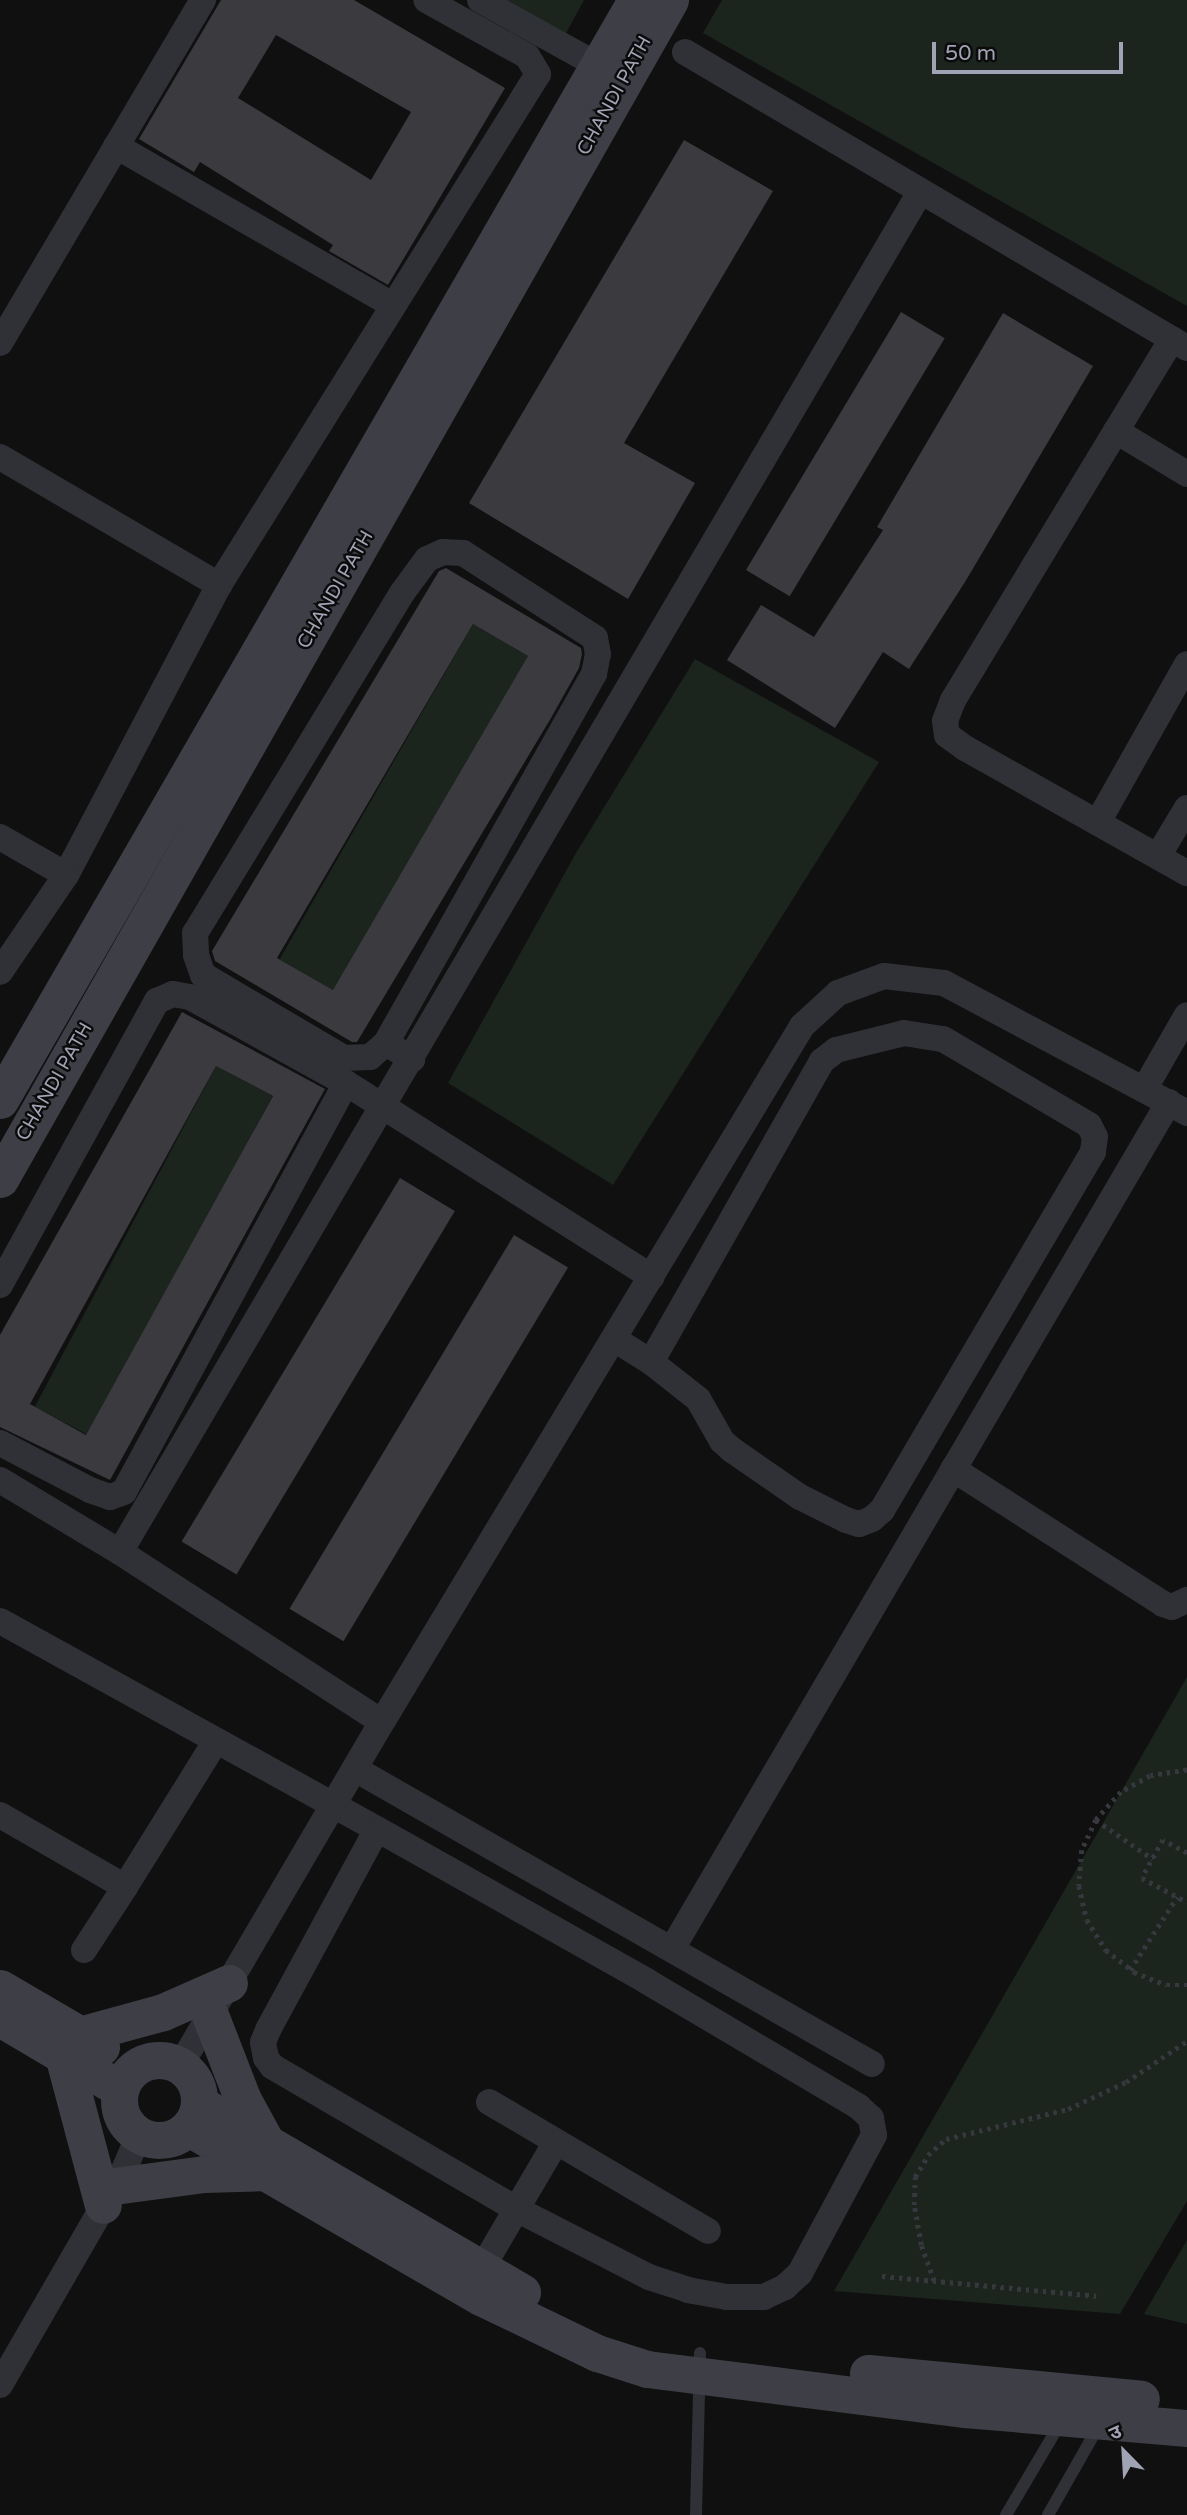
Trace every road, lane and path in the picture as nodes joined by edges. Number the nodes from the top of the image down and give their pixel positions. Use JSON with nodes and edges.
{"nodes":[{"id":1,"x":203,"y":0,"type":"edge"},
{"id":2,"x":426,"y":0,"type":"edge"},
{"id":3,"x":480,"y":0,"type":"edge"},
{"id":4,"x":659,"y":6,"type":"edge"},
{"id":5,"x":685,"y":52,"type":"dead end"},
{"id":6,"x":599,"y":66,"type":"junction"},
{"id":7,"x":116,"y":146,"type":"junction"},
{"id":8,"x":920,"y":192,"type":"junction"},
{"id":9,"x":392,"y":305,"type":"junction"},
{"id":10,"x":0,"y":343,"type":"edge"},
{"id":11,"x":1179,"y":344,"type":"edge"},
{"id":12,"x":1116,"y":431,"type":"junction"},
{"id":13,"x":0,"y":457,"type":"edge"},
{"id":14,"x":1187,"y":474,"type":"edge"},
{"id":15,"x":219,"y":585,"type":"junction"},
{"id":16,"x":598,"y":654,"type":"junction"},
{"id":17,"x":1187,"y":664,"type":"edge"},
{"id":18,"x":635,"y":679,"type":"junction"},
{"id":19,"x":1187,"y":808,"type":"edge"},
{"id":20,"x":1098,"y":822,"type":"junction"},
{"id":21,"x":0,"y":837,"type":"edge"},
{"id":22,"x":1158,"y":856,"type":"junction"},
{"id":23,"x":1187,"y":873,"type":"edge"},
{"id":24,"x":66,"y":875,"type":"junction"},
{"id":25,"x":0,"y":972,"type":"edge"},
{"id":26,"x":1187,"y":1015,"type":"edge"},
{"id":27,"x":386,"y":1043,"type":"junction"},
{"id":28,"x":412,"y":1059,"type":"junction"},
{"id":29,"x":346,"y":1083,"type":"junction"},
{"id":30,"x":1144,"y":1088,"type":"junction"},
{"id":31,"x":0,"y":1100,"type":"edge"},
{"id":32,"x":384,"y":1107,"type":"junction"},
{"id":33,"x":1178,"y":1107,"type":"edge"},
{"id":34,"x":1095,"y":1137,"type":"junction"},
{"id":35,"x":1136,"y":1159,"type":"junction"},
{"id":36,"x":0,"y":1179,"type":"edge"},
{"id":37,"x":652,"y":1277,"type":"junction"},
{"id":38,"x":0,"y":1285,"type":"edge"},
{"id":39,"x":614,"y":1339,"type":"junction"},
{"id":40,"x":651,"y":1362,"type":"junction"},
{"id":41,"x":0,"y":1443,"type":"edge"},
{"id":42,"x":953,"y":1469,"type":"junction"},
{"id":43,"x":0,"y":1480,"type":"edge"},
{"id":44,"x":120,"y":1552,"type":"junction"},
{"id":45,"x":1187,"y":1600,"type":"edge"},
{"id":46,"x":4,"y":1631,"type":"edge"},
{"id":47,"x":382,"y":1723,"type":"junction"},
{"id":48,"x":216,"y":1741,"type":"junction"},
{"id":49,"x":355,"y":1769,"type":"junction"},
{"id":50,"x":1187,"y":1770,"type":"edge"},
{"id":51,"x":335,"y":1808,"type":"junction"},
{"id":52,"x":0,"y":1815,"type":"edge"},
{"id":53,"x":1096,"y":1820,"type":"junction"},
{"id":54,"x":377,"y":1829,"type":"junction"},
{"id":55,"x":1187,"y":1853,"type":"edge"},
{"id":56,"x":1153,"y":1859,"type":"junction"},
{"id":57,"x":125,"y":1887,"type":"junction"},
{"id":58,"x":1177,"y":1897,"type":"junction"},
{"id":59,"x":1187,"y":1902,"type":"edge"},
{"id":60,"x":672,"y":1949,"type":"junction"},
{"id":61,"x":84,"y":1950,"type":"dead end"},
{"id":62,"x":1130,"y":1970,"type":"junction"},
{"id":63,"x":229,"y":1983,"type":"junction"},
{"id":64,"x":1187,"y":1985,"type":"edge"},
{"id":65,"x":0,"y":1988,"type":"edge"},
{"id":66,"x":210,"y":2015,"type":"junction"},
{"id":67,"x":0,"y":2018,"type":"edge"},
{"id":68,"x":1187,"y":2041,"type":"edge"},
{"id":69,"x":71,"y":2045,"type":"junction"},
{"id":70,"x":872,"y":2064,"type":"dead end"},
{"id":71,"x":180,"y":2066,"type":"junction"},
{"id":72,"x":128,"y":2079,"type":"junction"},
{"id":73,"x":489,"y":2102,"type":"dead end"},
{"id":74,"x":194,"y":2116,"type":"junction"},
{"id":75,"x":139,"y":2135,"type":"junction"},
{"id":76,"x":556,"y":2141,"type":"junction"},
{"id":77,"x":266,"y":2157,"type":"junction"},
{"id":78,"x":109,"y":2195,"type":"junction"},
{"id":79,"x":518,"y":2210,"type":"junction"},
{"id":80,"x":708,"y":2231,"type":"dead end"},
{"id":81,"x":482,"y":2268,"type":"junction"},
{"id":82,"x":882,"y":2276,"type":"dead end"},
{"id":83,"x":934,"y":2281,"type":"junction"},
{"id":84,"x":1096,"y":2296,"type":"dead end"},
{"id":85,"x":701,"y":2365,"type":"junction"},
{"id":86,"x":0,"y":2385,"type":"edge"},
{"id":87,"x":1187,"y":2403,"type":"edge"},
{"id":88,"x":1070,"y":2405,"type":"junction"},
{"id":89,"x":1109,"y":2409,"type":"junction"},
{"id":90,"x":1187,"y":2428,"type":"edge"},
{"id":91,"x":696,"y":2515,"type":"edge"},
{"id":92,"x":1006,"y":2515,"type":"edge"},
{"id":93,"x":1048,"y":2515,"type":"edge"}],
"edges":[{"from":1,"to":7,"type":"street"},
{"from":2,"to":9,"type":"street"},
{"from":3,"to":6,"type":"street"},
{"from":4,"to":6,"type":"street","name":"CHANDI PATH"},
{"from":4,"to":36,"type":"street","name":"CHANDI PATH"},
{"from":5,"to":8,"type":"street"},
{"from":6,"to":31,"type":"street","name":"CHANDI PATH"},
{"from":7,"to":9,"type":"street"},
{"from":7,"to":10,"type":"street"},
{"from":8,"to":11,"type":"street"},
{"from":8,"to":18,"type":"street"},
{"from":9,"to":15,"type":"street"},
{"from":11,"to":12,"type":"street"},
{"from":12,"to":14,"type":"street"},
{"from":12,"to":20,"type":"street"},
{"from":13,"to":15,"type":"street"},
{"from":15,"to":24,"type":"street"},
{"from":16,"to":18,"type":"street"},
{"from":16,"to":27,"type":"street"},
{"from":16,"to":27,"type":"street"},
{"from":17,"to":20,"type":"street"},
{"from":18,"to":28,"type":"street"},
{"from":19,"to":22,"type":"street"},
{"from":20,"to":22,"type":"street"},
{"from":21,"to":24,"type":"street"},
{"from":22,"to":23,"type":"street"},
{"from":24,"to":25,"type":"street"},
{"from":26,"to":30,"type":"street"},
{"from":27,"to":28,"type":"street"},
{"from":28,"to":32,"type":"street"},
{"from":29,"to":32,"type":"street"},
{"from":29,"to":38,"type":"street"},
{"from":29,"to":41,"type":"street"},
{"from":30,"to":33,"type":"street"},
{"from":30,"to":37,"type":"street"},
{"from":32,"to":37,"type":"street"},
{"from":32,"to":44,"type":"street"},
{"from":33,"to":35,"type":"street"},
{"from":34,"to":35,"type":"street"},
{"from":34,"to":40,"type":"street"},
{"from":34,"to":40,"type":"street"},
{"from":35,"to":42,"type":"street"},
{"from":37,"to":39,"type":"street"},
{"from":39,"to":40,"type":"street"},
{"from":39,"to":47,"type":"street"},
{"from":42,"to":45,"type":"street"},
{"from":42,"to":60,"type":"street"},
{"from":43,"to":44,"type":"street"},
{"from":44,"to":47,"type":"street"},
{"from":46,"to":48,"type":"street"},
{"from":47,"to":49,"type":"street"},
{"from":48,"to":51,"type":"street"},
{"from":48,"to":57,"type":"street"},
{"from":49,"to":51,"type":"street"},
{"from":49,"to":60,"type":"street"},
{"from":50,"to":53,"type":"path"},
{"from":51,"to":54,"type":"street"},
{"from":51,"to":63,"type":"street"},
{"from":52,"to":57,"type":"street"},
{"from":53,"to":56,"type":"path"},
{"from":53,"to":62,"type":"path"},
{"from":54,"to":79,"type":"street"},
{"from":54,"to":79,"type":"street"},
{"from":55,"to":56,"type":"path"},
{"from":56,"to":58,"type":"path"},
{"from":57,"to":61,"type":"street"},
{"from":58,"to":59,"type":"path"},
{"from":58,"to":62,"type":"path"},
{"from":60,"to":70,"type":"street"},
{"from":62,"to":64,"type":"path"},
{"from":63,"to":66,"type":"street"},
{"from":63,"to":69,"type":"street"},
{"from":65,"to":69,"type":"street"},
{"from":66,"to":71,"type":"street"},
{"from":66,"to":77,"type":"street"},
{"from":67,"to":69,"type":"street"},
{"from":68,"to":83,"type":"path"},
{"from":69,"to":72,"type":"street"},
{"from":69,"to":78,"type":"street"},
{"from":71,"to":72,"type":"street"},
{"from":71,"to":74,"type":"street"},
{"from":72,"to":75,"type":"street"},
{"from":73,"to":76,"type":"street"},
{"from":74,"to":75,"type":"street"},
{"from":74,"to":77,"type":"street"},
{"from":75,"to":78,"type":"street"},
{"from":76,"to":79,"type":"street"},
{"from":76,"to":80,"type":"street"},
{"from":77,"to":78,"type":"street"},
{"from":77,"to":81,"type":"street"},
{"from":77,"to":85,"type":"street"},
{"from":78,"to":86,"type":"street"},
{"from":79,"to":81,"type":"street"},
{"from":81,"to":85,"type":"street"},
{"from":82,"to":83,"type":"path"},
{"from":83,"to":84,"type":"path"},
{"from":85,"to":88,"type":"street"},
{"from":85,"to":91,"type":"lane"},
{"from":87,"to":89,"type":"street"},
{"from":88,"to":89,"type":"street"},
{"from":88,"to":92,"type":"lane"},
{"from":89,"to":90,"type":"street"},
{"from":89,"to":93,"type":"lane"}]}
